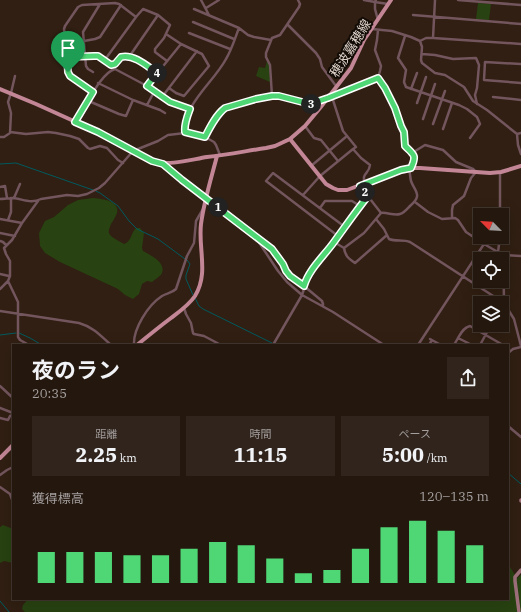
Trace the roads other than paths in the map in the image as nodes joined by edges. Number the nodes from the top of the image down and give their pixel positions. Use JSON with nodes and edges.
{"nodes":[{"id":1,"x":201,"y":0,"type":"edge"},
{"id":2,"x":219,"y":0,"type":"edge"},
{"id":3,"x":298,"y":0,"type":"edge"},
{"id":4,"x":364,"y":0,"type":"edge"},
{"id":5,"x":391,"y":0,"type":"edge"},
{"id":6,"x":435,"y":0,"type":"edge"},
{"id":7,"x":458,"y":0,"type":"edge"},
{"id":8,"x":376,"y":1,"type":"edge"},
{"id":9,"x":501,"y":2,"type":"edge"},
{"id":10,"x":100,"y":4,"type":"junction"},
{"id":11,"x":389,"y":4,"type":"junction"},
{"id":12,"x":121,"y":5,"type":"junction"},
{"id":13,"x":521,"y":5,"type":"edge"},
{"id":14,"x":206,"y":8,"type":"junction"},
{"id":15,"x":194,"y":9,"type":"dead end"},
{"id":16,"x":158,"y":15,"type":"junction"},
{"id":17,"x":413,"y":15,"type":"dead end"},
{"id":18,"x":209,"y":16,"type":"junction"},
{"id":19,"x":136,"y":17,"type":"junction"},
{"id":20,"x":434,"y":17,"type":"junction"},
{"id":21,"x":378,"y":20,"type":"junction"},
{"id":22,"x":193,"y":22,"type":"dead end"},
{"id":23,"x":288,"y":24,"type":"junction"},
{"id":24,"x":521,"y":24,"type":"edge"},
{"id":25,"x":239,"y":28,"type":"junction"},
{"id":26,"x":372,"y":29,"type":"junction"},
{"id":27,"x":378,"y":30,"type":"junction"},
{"id":28,"x":189,"y":33,"type":"dead end"},
{"id":29,"x":166,"y":34,"type":"junction"},
{"id":30,"x":405,"y":36,"type":"junction"},
{"id":31,"x":433,"y":38,"type":"junction"},
{"id":32,"x":234,"y":39,"type":"junction"},
{"id":33,"x":271,"y":40,"type":"junction"},
{"id":34,"x":84,"y":41,"type":"junction"},
{"id":35,"x":420,"y":42,"type":"junction"},
{"id":36,"x":180,"y":44,"type":"junction"},
{"id":37,"x":521,"y":44,"type":"edge"},
{"id":38,"x":230,"y":49,"type":"junction"},
{"id":39,"x":197,"y":52,"type":"junction"},
{"id":40,"x":422,"y":54,"type":"junction"},
{"id":41,"x":85,"y":56,"type":"junction"},
{"id":42,"x":129,"y":56,"type":"junction"},
{"id":43,"x":67,"y":57,"type":"junction"},
{"id":44,"x":104,"y":61,"type":"junction"},
{"id":45,"x":167,"y":61,"type":"junction"},
{"id":46,"x":478,"y":61,"type":"junction"},
{"id":47,"x":485,"y":62,"type":"junction"},
{"id":48,"x":521,"y":64,"type":"edge"},
{"id":49,"x":93,"y":72,"type":"dead end"},
{"id":50,"x":157,"y":73,"type":"junction"},
{"id":51,"x":417,"y":73,"type":"dead end"},
{"id":52,"x":14,"y":76,"type":"dead end"},
{"id":53,"x":426,"y":77,"type":"dead end"},
{"id":54,"x":378,"y":78,"type":"junction"},
{"id":55,"x":478,"y":80,"type":"junction"},
{"id":56,"x":484,"y":80,"type":"junction"},
{"id":57,"x":98,"y":83,"type":"junction"},
{"id":58,"x":521,"y":83,"type":"edge"},
{"id":59,"x":435,"y":84,"type":"dead end"},
{"id":60,"x":147,"y":86,"type":"junction"},
{"id":61,"x":337,"y":87,"type":"junction"},
{"id":62,"x":169,"y":88,"type":"junction"},
{"id":63,"x":411,"y":88,"type":"junction"},
{"id":64,"x":0,"y":89,"type":"edge"},
{"id":65,"x":445,"y":91,"type":"dead end"},
{"id":66,"x":93,"y":92,"type":"junction"},
{"id":67,"x":154,"y":92,"type":"junction"},
{"id":68,"x":421,"y":92,"type":"junction"},
{"id":69,"x":11,"y":93,"type":"junction"},
{"id":70,"x":272,"y":96,"type":"junction"},
{"id":71,"x":431,"y":96,"type":"junction"},
{"id":72,"x":162,"y":97,"type":"junction"},
{"id":73,"x":330,"y":98,"type":"junction"},
{"id":74,"x":492,"y":98,"type":"dead end"},
{"id":75,"x":442,"y":99,"type":"junction"},
{"id":76,"x":133,"y":100,"type":"junction"},
{"id":77,"x":521,"y":100,"type":"edge"},
{"id":78,"x":91,"y":102,"type":"dead end"},
{"id":79,"x":417,"y":103,"type":"dead end"},
{"id":80,"x":452,"y":103,"type":"junction"},
{"id":81,"x":477,"y":104,"type":"junction"},
{"id":82,"x":146,"y":106,"type":"junction"},
{"id":83,"x":190,"y":109,"type":"junction"},
{"id":84,"x":165,"y":113,"type":"dead end"},
{"id":85,"x":423,"y":120,"type":"dead end"},
{"id":86,"x":75,"y":122,"type":"junction"},
{"id":87,"x":433,"y":124,"type":"dead end"},
{"id":88,"x":305,"y":126,"type":"junction"},
{"id":89,"x":443,"y":129,"type":"dead end"},
{"id":90,"x":10,"y":132,"type":"junction"},
{"id":91,"x":185,"y":132,"type":"junction"},
{"id":92,"x":521,"y":133,"type":"edge"},
{"id":93,"x":517,"y":134,"type":"junction"},
{"id":94,"x":0,"y":136,"type":"edge"},
{"id":95,"x":347,"y":136,"type":"junction"},
{"id":96,"x":205,"y":137,"type":"junction"},
{"id":97,"x":470,"y":138,"type":"dead end"},
{"id":98,"x":290,"y":139,"type":"junction"},
{"id":99,"x":353,"y":149,"type":"junction"},
{"id":100,"x":330,"y":150,"type":"junction"},
{"id":101,"x":133,"y":151,"type":"junction"},
{"id":102,"x":412,"y":153,"type":"junction"},
{"id":103,"x":521,"y":154,"type":"edge"},
{"id":104,"x":219,"y":156,"type":"junction"},
{"id":105,"x":338,"y":161,"type":"junction"},
{"id":106,"x":123,"y":163,"type":"junction"},
{"id":107,"x":163,"y":164,"type":"junction"},
{"id":108,"x":311,"y":166,"type":"junction"},
{"id":109,"x":521,"y":166,"type":"edge"},
{"id":110,"x":410,"y":168,"type":"junction"},
{"id":111,"x":476,"y":172,"type":"junction"},
{"id":112,"x":500,"y":172,"type":"junction"},
{"id":113,"x":320,"y":176,"type":"junction"},
{"id":114,"x":20,"y":184,"type":"dead end"},
{"id":115,"x":365,"y":184,"type":"junction"},
{"id":116,"x":360,"y":186,"type":"junction"},
{"id":117,"x":0,"y":187,"type":"edge"},
{"id":118,"x":303,"y":195,"type":"junction"},
{"id":119,"x":368,"y":196,"type":"junction"},
{"id":120,"x":7,"y":198,"type":"junction"},
{"id":121,"x":13,"y":198,"type":"junction"},
{"id":122,"x":206,"y":198,"type":"junction"},
{"id":123,"x":0,"y":199,"type":"edge"},
{"id":124,"x":38,"y":200,"type":"junction"},
{"id":125,"x":415,"y":202,"type":"junction"},
{"id":126,"x":360,"y":206,"type":"junction"},
{"id":127,"x":203,"y":208,"type":"junction"},
{"id":128,"x":320,"y":208,"type":"junction"},
{"id":129,"x":500,"y":208,"type":"edge"},
{"id":130,"x":381,"y":213,"type":"junction"},
{"id":131,"x":452,"y":218,"type":"junction"},
{"id":132,"x":0,"y":219,"type":"edge"},
{"id":133,"x":376,"y":219,"type":"junction"},
{"id":134,"x":8,"y":220,"type":"junction"},
{"id":135,"x":22,"y":223,"type":"junction"},
{"id":136,"x":345,"y":227,"type":"junction"},
{"id":137,"x":0,"y":233,"type":"edge"},
{"id":138,"x":254,"y":235,"type":"junction"},
{"id":139,"x":387,"y":235,"type":"junction"},
{"id":140,"x":15,"y":236,"type":"junction"},
{"id":141,"x":338,"y":236,"type":"junction"},
{"id":142,"x":473,"y":237,"type":"edge"},
{"id":143,"x":0,"y":241,"type":"edge"},
{"id":144,"x":334,"y":242,"type":"junction"},
{"id":145,"x":484,"y":244,"type":"joint"},
{"id":146,"x":499,"y":244,"type":"edge"},
{"id":147,"x":4,"y":248,"type":"junction"},
{"id":148,"x":344,"y":248,"type":"junction"},
{"id":149,"x":498,"y":252,"type":"joint"},
{"id":150,"x":509,"y":255,"type":"edge"},
{"id":151,"x":521,"y":256,"type":"edge"},
{"id":152,"x":0,"y":274,"type":"edge"},
{"id":153,"x":10,"y":276,"type":"junction"},
{"id":154,"x":462,"y":277,"type":"junction"},
{"id":155,"x":8,"y":281,"type":"junction"},
{"id":156,"x":304,"y":286,"type":"junction"},
{"id":157,"x":0,"y":289,"type":"edge"},
{"id":158,"x":302,"y":295,"type":"junction"},
{"id":159,"x":490,"y":296,"type":"edge"},
{"id":160,"x":322,"y":306,"type":"junction"},
{"id":161,"x":184,"y":308,"type":"junction"},
{"id":162,"x":0,"y":311,"type":"edge"},
{"id":163,"x":509,"y":313,"type":"edge"},
{"id":164,"x":18,"y":314,"type":"junction"},
{"id":165,"x":487,"y":332,"type":"edge"},
{"id":166,"x":485,"y":335,"type":"junction"},
{"id":167,"x":458,"y":338,"type":"junction"},
{"id":168,"x":27,"y":344,"type":"edge"},
{"id":169,"x":110,"y":344,"type":"edge"},
{"id":170,"x":136,"y":344,"type":"edge"},
{"id":171,"x":137,"y":344,"type":"edge"},
{"id":172,"x":219,"y":344,"type":"edge"},
{"id":173,"x":273,"y":344,"type":"edge"},
{"id":174,"x":382,"y":344,"type":"edge"},
{"id":175,"x":419,"y":344,"type":"edge"},
{"id":176,"x":430,"y":344,"type":"edge"},
{"id":177,"x":439,"y":344,"type":"edge"},
{"id":178,"x":455,"y":344,"type":"edge"},
{"id":179,"x":470,"y":344,"type":"edge"},
{"id":180,"x":480,"y":344,"type":"edge"},
{"id":181,"x":501,"y":344,"type":"edge"},
{"id":182,"x":521,"y":347,"type":"edge"},
{"id":183,"x":509,"y":350,"type":"edge"},
{"id":184,"x":0,"y":386,"type":"edge"},
{"id":185,"x":12,"y":397,"type":"edge"},
{"id":186,"x":0,"y":408,"type":"edge"},
{"id":187,"x":12,"y":414,"type":"edge"},
{"id":188,"x":12,"y":415,"type":"edge"},
{"id":189,"x":0,"y":418,"type":"edge"},
{"id":190,"x":509,"y":427,"type":"edge"},
{"id":191,"x":521,"y":437,"type":"edge"},
{"id":192,"x":12,"y":446,"type":"edge"},
{"id":193,"x":0,"y":458,"type":"edge"},
{"id":194,"x":12,"y":468,"type":"edge"},
{"id":195,"x":0,"y":475,"type":"edge"},
{"id":196,"x":0,"y":487,"type":"edge"},
{"id":197,"x":12,"y":499,"type":"edge"},
{"id":198,"x":521,"y":570,"type":"edge"},
{"id":199,"x":519,"y":612,"type":"edge"}],
"edges":[{"from":1,"to":14,"type":"street"},
{"from":2,"to":14,"type":"street"},
{"from":3,"to":23,"type":"street"},
{"from":4,"to":8,"type":"street"},
{"from":5,"to":11,"type":"main road","name":"穂波嘉穂線"},
{"from":6,"to":20,"type":"street"},
{"from":7,"to":9,"type":"street"},
{"from":8,"to":11,"type":"street"},
{"from":8,"to":21,"type":"street"},
{"from":9,"to":13,"type":"street"},
{"from":10,"to":12,"type":"street"},
{"from":10,"to":34,"type":"street"},
{"from":10,"to":43,"type":"street"},
{"from":11,"to":21,"type":"main road","name":"穂波嘉穂線"},
{"from":12,"to":19,"type":"street"},
{"from":12,"to":34,"type":"street"},
{"from":14,"to":18,"type":"street"},
{"from":15,"to":18,"type":"street"},
{"from":16,"to":19,"type":"street"},
{"from":16,"to":29,"type":"street"},
{"from":16,"to":42,"type":"street"},
{"from":17,"to":20,"type":"street"},
{"from":18,"to":25,"type":"street"},
{"from":19,"to":44,"type":"street"},
{"from":20,"to":24,"type":"street"},
{"from":20,"to":31,"type":"street"},
{"from":21,"to":26,"type":"main road","name":"穂波嘉穂線"},
{"from":22,"to":32,"type":"street"},
{"from":23,"to":33,"type":"street"},
{"from":23,"to":61,"type":"street"},
{"from":25,"to":32,"type":"street"},
{"from":25,"to":33,"type":"street"},
{"from":26,"to":27,"type":"street"},
{"from":26,"to":61,"type":"main road","name":"穂波嘉穂線"},
{"from":27,"to":30,"type":"street"},
{"from":27,"to":54,"type":"street"},
{"from":28,"to":38,"type":"street"},
{"from":29,"to":36,"type":"street"},
{"from":29,"to":45,"type":"street"},
{"from":30,"to":35,"type":"street"},
{"from":30,"to":63,"type":"street"},
{"from":31,"to":35,"type":"street"},
{"from":31,"to":37,"type":"street"},
{"from":32,"to":38,"type":"street"},
{"from":33,"to":70,"type":"street"},
{"from":34,"to":41,"type":"street"},
{"from":35,"to":40,"type":"street"},
{"from":36,"to":39,"type":"street"},
{"from":36,"to":45,"type":"street"},
{"from":38,"to":83,"type":"street"},
{"from":39,"to":62,"type":"street"},
{"from":39,"to":62,"type":"street"},
{"from":40,"to":46,"type":"street"},
{"from":40,"to":81,"type":"street"},
{"from":41,"to":43,"type":"street"},
{"from":41,"to":44,"type":"street"},
{"from":41,"to":49,"type":"street"},
{"from":42,"to":44,"type":"street"},
{"from":42,"to":50,"type":"street"},
{"from":43,"to":66,"type":"street"},
{"from":45,"to":50,"type":"street"},
{"from":46,"to":47,"type":"street"},
{"from":46,"to":55,"type":"street"},
{"from":47,"to":48,"type":"street"},
{"from":47,"to":56,"type":"street"},
{"from":50,"to":60,"type":"street"},
{"from":51,"to":63,"type":"street"},
{"from":52,"to":69,"type":"street"},
{"from":53,"to":68,"type":"street"},
{"from":54,"to":73,"type":"street"},
{"from":54,"to":102,"type":"street"},
{"from":55,"to":56,"type":"street"},
{"from":55,"to":81,"type":"street"},
{"from":56,"to":58,"type":"street"},
{"from":57,"to":60,"type":"street"},
{"from":57,"to":66,"type":"street"},
{"from":57,"to":76,"type":"street"},
{"from":59,"to":71,"type":"street"},
{"from":60,"to":67,"type":"street"},
{"from":61,"to":73,"type":"main road","name":"穂波嘉穂線"},
{"from":62,"to":72,"type":"street"},
{"from":63,"to":68,"type":"street"},
{"from":64,"to":69,"type":"main road"},
{"from":65,"to":75,"type":"street"},
{"from":66,"to":86,"type":"street"},
{"from":67,"to":72,"type":"street"},
{"from":67,"to":82,"type":"street"},
{"from":68,"to":71,"type":"street"},
{"from":68,"to":79,"type":"street"},
{"from":69,"to":86,"type":"main road"},
{"from":69,"to":90,"type":"street"},
{"from":70,"to":73,"type":"street"},
{"from":70,"to":96,"type":"street"},
{"from":71,"to":75,"type":"street"},
{"from":71,"to":85,"type":"street"},
{"from":72,"to":83,"type":"street"},
{"from":73,"to":88,"type":"main road","name":"穂波嘉穂線"},
{"from":73,"to":95,"type":"street"},
{"from":74,"to":77,"type":"street"},
{"from":75,"to":80,"type":"street"},
{"from":75,"to":87,"type":"street"},
{"from":76,"to":78,"type":"street"},
{"from":76,"to":82,"type":"street"},
{"from":80,"to":89,"type":"street"},
{"from":80,"to":97,"type":"street"},
{"from":81,"to":93,"type":"street"},
{"from":82,"to":84,"type":"street"},
{"from":83,"to":91,"type":"street"},
{"from":86,"to":101,"type":"main road"},
{"from":88,"to":98,"type":"main road","name":"穂波嘉穂線"},
{"from":88,"to":100,"type":"street"},
{"from":90,"to":94,"type":"street"},
{"from":90,"to":106,"type":"street"},
{"from":91,"to":96,"type":"street"},
{"from":91,"to":101,"type":"street"},
{"from":92,"to":93,"type":"street"},
{"from":93,"to":103,"type":"street"},
{"from":95,"to":99,"type":"street"},
{"from":95,"to":100,"type":"street"},
{"from":96,"to":104,"type":"street"},
{"from":98,"to":104,"type":"main road","name":"穂波嘉穂線"},
{"from":98,"to":108,"type":"main road"},
{"from":99,"to":105,"type":"street"},
{"from":99,"to":115,"type":"street"},
{"from":100,"to":105,"type":"street"},
{"from":100,"to":108,"type":"street"},
{"from":101,"to":106,"type":"street"},
{"from":101,"to":107,"type":"main road"},
{"from":102,"to":110,"type":"street"},
{"from":102,"to":111,"type":"street"},
{"from":104,"to":107,"type":"main road","name":"穂波嘉穂線"},
{"from":104,"to":122,"type":"main road"},
{"from":105,"to":113,"type":"street"},
{"from":106,"to":124,"type":"street"},
{"from":107,"to":122,"type":"street"},
{"from":108,"to":113,"type":"main road"},
{"from":109,"to":112,"type":"main road"},
{"from":110,"to":111,"type":"main road"},
{"from":110,"to":115,"type":"main road"},
{"from":110,"to":125,"type":"street"},
{"from":111,"to":112,"type":"main road"},
{"from":111,"to":131,"type":"street"},
{"from":112,"to":129,"type":"street"},
{"from":113,"to":116,"type":"main road"},
{"from":113,"to":118,"type":"street"},
{"from":114,"to":121,"type":"street"},
{"from":115,"to":116,"type":"main road"},
{"from":116,"to":119,"type":"street"},
{"from":117,"to":120,"type":"street"},
{"from":118,"to":128,"type":"street"},
{"from":118,"to":141,"type":"street"},
{"from":119,"to":126,"type":"street"},
{"from":119,"to":130,"type":"street"},
{"from":120,"to":121,"type":"street"},
{"from":120,"to":123,"type":"street"},
{"from":121,"to":124,"type":"street"},
{"from":121,"to":134,"type":"street"},
{"from":122,"to":127,"type":"main road"},
{"from":122,"to":138,"type":"street"},
{"from":124,"to":135,"type":"street"},
{"from":125,"to":130,"type":"street"},
{"from":125,"to":131,"type":"street"},
{"from":126,"to":128,"type":"street"},
{"from":126,"to":136,"type":"street"},
{"from":127,"to":161,"type":"main road"},
{"from":127,"to":170,"type":"street"},
{"from":128,"to":136,"type":"street"},
{"from":130,"to":133,"type":"street"},
{"from":131,"to":142,"type":"street"},
{"from":132,"to":134,"type":"street"},
{"from":133,"to":139,"type":"street"},
{"from":133,"to":148,"type":"street"},
{"from":134,"to":135,"type":"street"},
{"from":135,"to":140,"type":"street"},
{"from":136,"to":141,"type":"street"},
{"from":137,"to":140,"type":"street"},
{"from":138,"to":156,"type":"street"},
{"from":138,"to":158,"type":"street"},
{"from":139,"to":148,"type":"street"},
{"from":139,"to":154,"type":"street"},
{"from":140,"to":147,"type":"street"},
{"from":141,"to":144,"type":"street"},
{"from":143,"to":147,"type":"street"},
{"from":144,"to":148,"type":"street"},
{"from":144,"to":156,"type":"street"},
{"from":145,"to":149,"type":"street"},
{"from":145,"to":154,"type":"street"},
{"from":146,"to":149,"type":"street"},
{"from":147,"to":153,"type":"street"},
{"from":150,"to":151,"type":"street"},
{"from":152,"to":153,"type":"street"},
{"from":153,"to":155,"type":"street"},
{"from":154,"to":159,"type":"street"},
{"from":154,"to":175,"type":"street"},
{"from":155,"to":157,"type":"street"},
{"from":155,"to":164,"type":"street"},
{"from":156,"to":158,"type":"street"},
{"from":156,"to":160,"type":"street"},
{"from":158,"to":160,"type":"street"},
{"from":158,"to":173,"type":"street"},
{"from":160,"to":174,"type":"street"},
{"from":161,"to":171,"type":"main road"},
{"from":161,"to":172,"type":"street"},
{"from":162,"to":164,"type":"street"},
{"from":163,"to":182,"type":"street"},
{"from":164,"to":168,"type":"street"},
{"from":164,"to":169,"type":"street"},
{"from":165,"to":166,"type":"street"},
{"from":166,"to":167,"type":"street"},
{"from":166,"to":180,"type":"street"},
{"from":166,"to":181,"type":"street"},
{"from":167,"to":178,"type":"street"},
{"from":167,"to":179,"type":"street"},
{"from":176,"to":177,"type":"street"},
{"from":182,"to":183,"type":"street"},
{"from":184,"to":185,"type":"street"},
{"from":186,"to":187,"type":"street"},
{"from":188,"to":189,"type":"street"},
{"from":190,"to":191,"type":"street"},
{"from":192,"to":193,"type":"main road"},
{"from":194,"to":195,"type":"street"},
{"from":196,"to":197,"type":"street"},
{"from":198,"to":199,"type":"street"}]}
